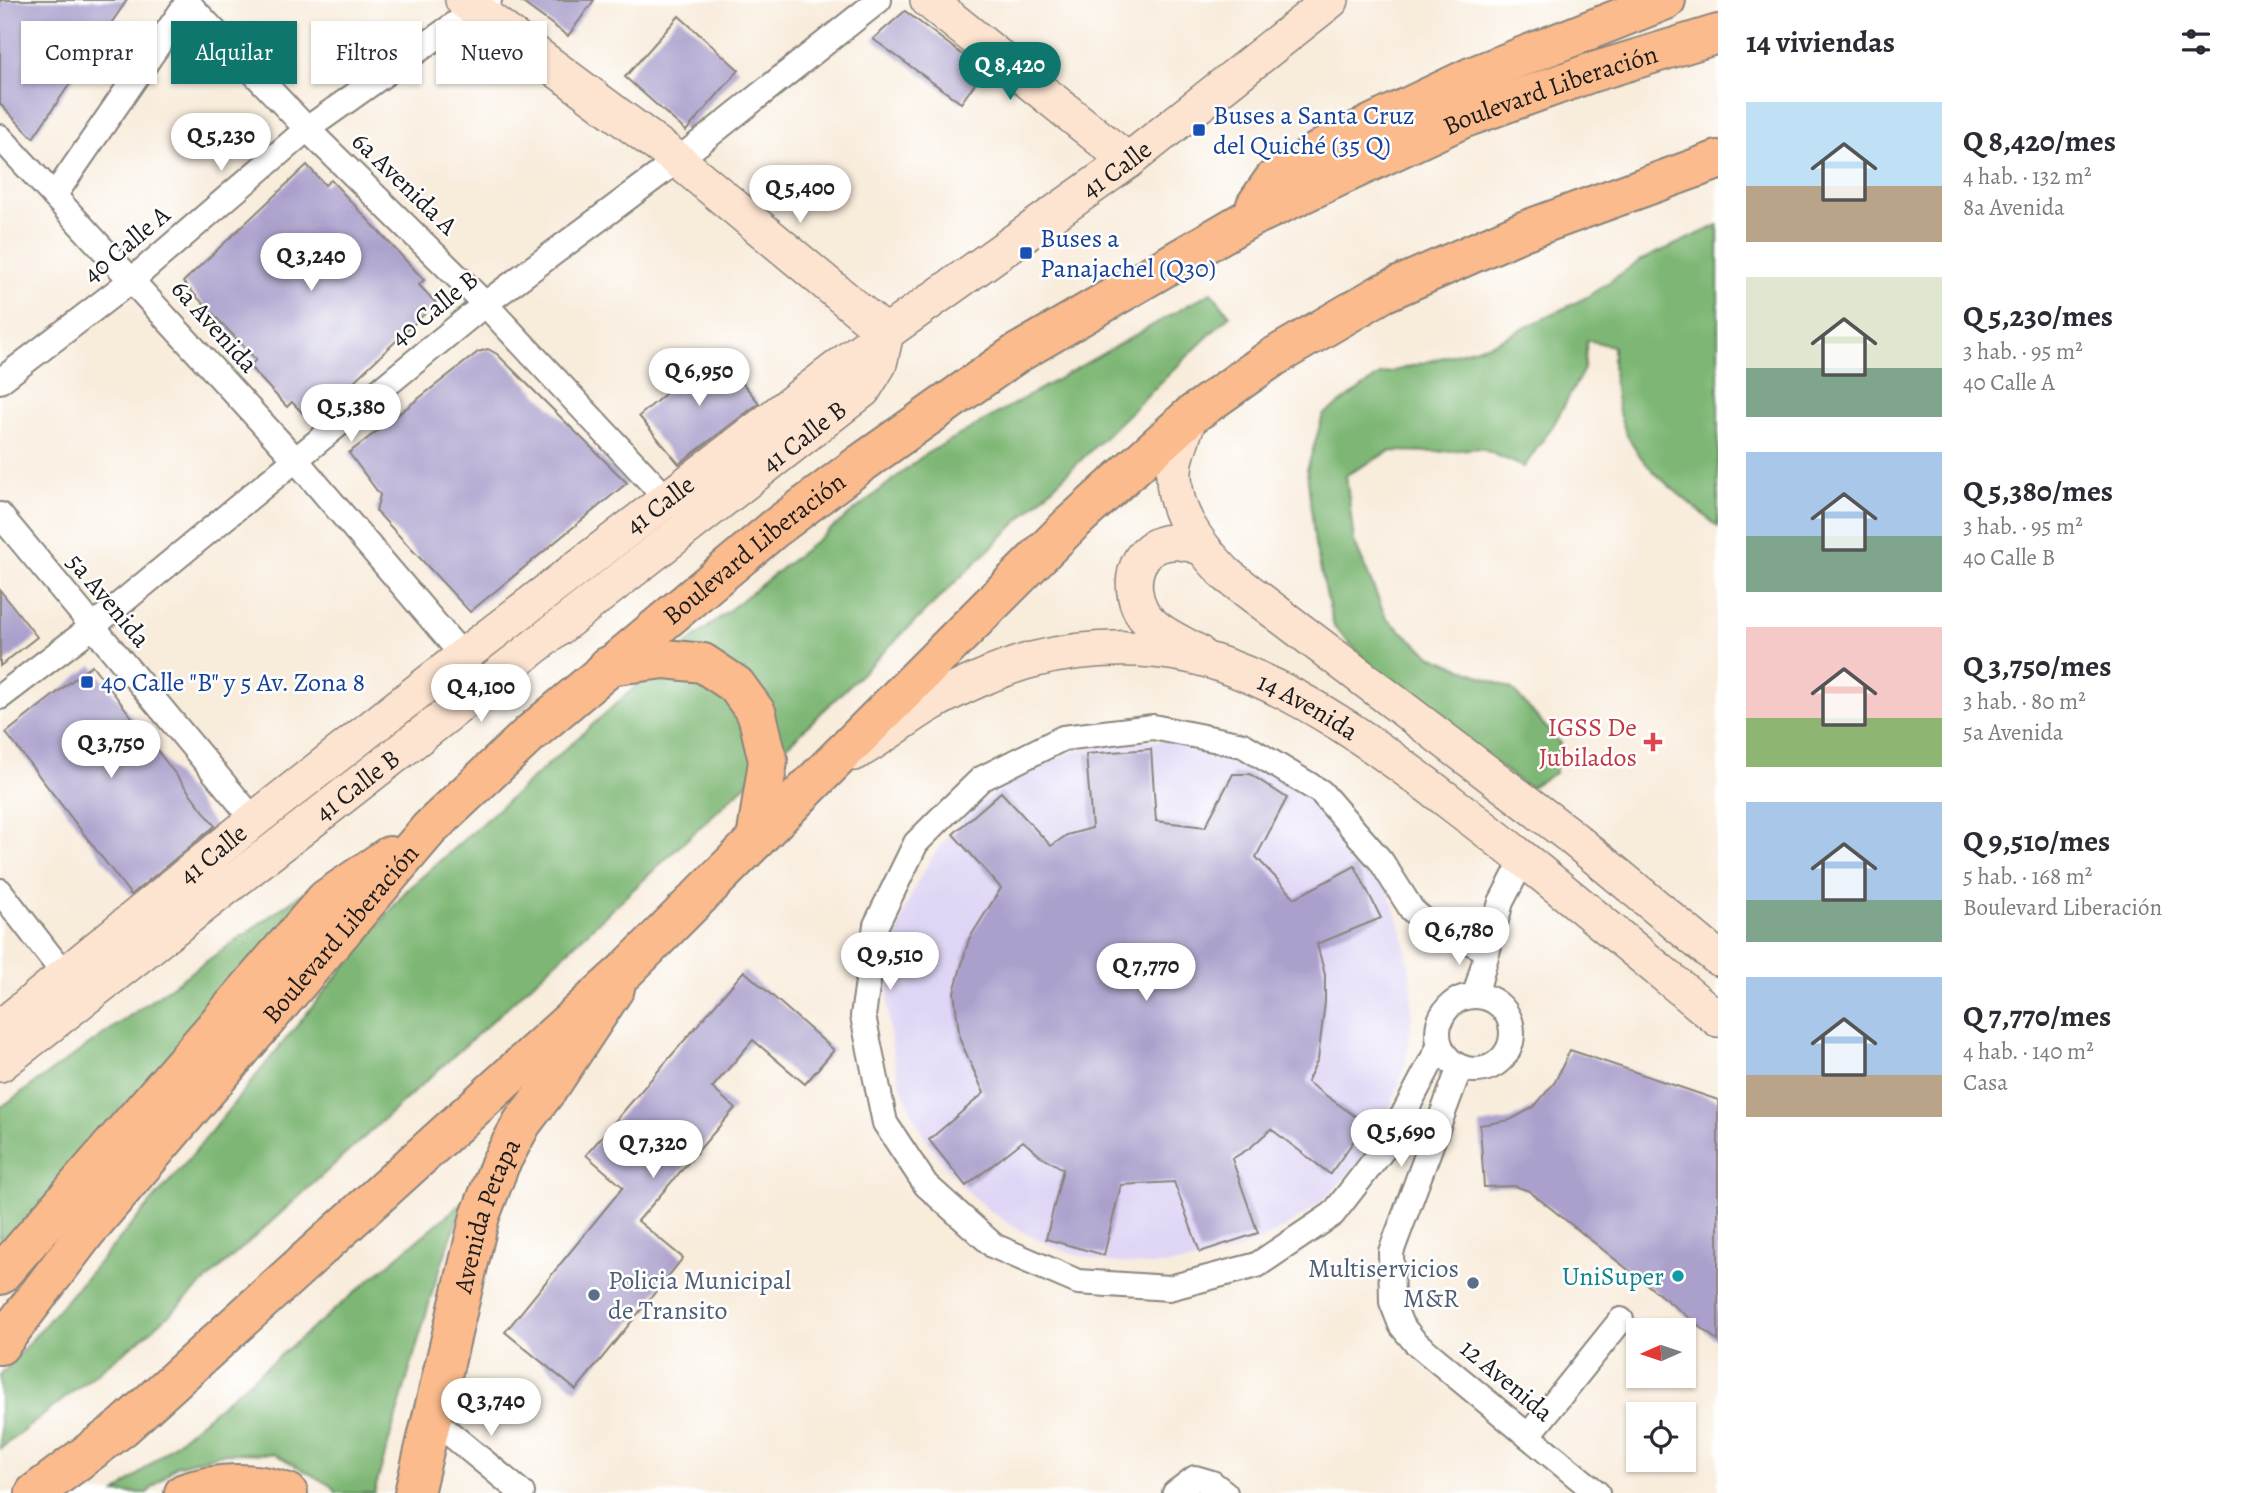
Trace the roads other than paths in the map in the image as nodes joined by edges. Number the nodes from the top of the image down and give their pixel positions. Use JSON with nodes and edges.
{"nodes":[{"id":1,"x":879,"y":0,"type":"edge"},
{"id":2,"x":928,"y":0,"type":"edge"},
{"id":3,"x":1666,"y":0,"type":"edge"},
{"id":4,"x":188,"y":1,"type":"edge"},
{"id":5,"x":1327,"y":1,"type":"edge"},
{"id":6,"x":476,"y":3,"type":"edge"},
{"id":7,"x":1718,"y":34,"type":"edge"},
{"id":8,"x":307,"y":129,"type":"junction"},
{"id":9,"x":0,"y":137,"type":"edge"},
{"id":10,"x":678,"y":160,"type":"junction"},
{"id":11,"x":1718,"y":160,"type":"edge"},
{"id":12,"x":1128,"y":161,"type":"junction"},
{"id":13,"x":54,"y":196,"type":"junction"},
{"id":14,"x":1246,"y":220,"type":"junction"},
{"id":15,"x":132,"y":279,"type":"junction"},
{"id":16,"x":485,"y":304,"type":"junction"},
{"id":17,"x":886,"y":333,"type":"junction"},
{"id":18,"x":0,"y":381,"type":"edge"},
{"id":19,"x":1190,"y":416,"type":"junction"},
{"id":20,"x":296,"y":460,"type":"junction"},
{"id":21,"x":667,"y":499,"type":"junction"},
{"id":22,"x":0,"y":515,"type":"edge"},
{"id":23,"x":1198,"y":545,"type":"junction"},
{"id":24,"x":92,"y":626,"type":"junction"},
{"id":25,"x":463,"y":656,"type":"junction"},
{"id":26,"x":1218,"y":663,"type":"junction"},
{"id":27,"x":608,"y":666,"type":"junction"},
{"id":28,"x":0,"y":697,"type":"edge"},
{"id":29,"x":830,"y":766,"type":"junction"},
{"id":30,"x":254,"y":820,"type":"junction"},
{"id":31,"x":429,"y":829,"type":"junction"},
{"id":32,"x":756,"y":840,"type":"junction"},
{"id":33,"x":1524,"y":858,"type":"junction"},
{"id":34,"x":0,"y":891,"type":"edge"},
{"id":35,"x":1487,"y":950,"type":"junction"},
{"id":36,"x":1718,"y":958,"type":"edge"},
{"id":37,"x":627,"y":969,"type":"junction"},
{"id":38,"x":64,"y":974,"type":"junction"},
{"id":39,"x":1475,"y":996,"type":"junction"},
{"id":40,"x":1718,"y":1019,"type":"edge"},
{"id":41,"x":0,"y":1028,"type":"edge"},
{"id":42,"x":1440,"y":1045,"type":"junction"},
{"id":43,"x":0,"y":1064,"type":"edge"},
{"id":44,"x":1460,"y":1067,"type":"junction"},
{"id":45,"x":1389,"y":1142,"type":"junction"},
{"id":46,"x":1427,"y":1153,"type":"junction"},
{"id":47,"x":0,"y":1275,"type":"edge"},
{"id":48,"x":1620,"y":1320,"type":"dead end"},
{"id":49,"x":0,"y":1345,"type":"edge"},
{"id":50,"x":431,"y":1418,"type":"junction"},
{"id":51,"x":123,"y":1427,"type":"junction"},
{"id":52,"x":1528,"y":1436,"type":"junction"},
{"id":53,"x":35,"y":1493,"type":"edge"},
{"id":54,"x":79,"y":1493,"type":"edge"},
{"id":55,"x":184,"y":1493,"type":"edge"},
{"id":56,"x":288,"y":1493,"type":"edge"},
{"id":57,"x":414,"y":1493,"type":"edge"},
{"id":58,"x":522,"y":1493,"type":"edge"},
{"id":59,"x":1175,"y":1493,"type":"edge"},
{"id":60,"x":1225,"y":1493,"type":"edge"},
{"id":61,"x":1597,"y":1493,"type":"edge"}],
"edges":[{"from":1,"to":10,"type":"street","name":"40 Calle B"},
{"from":2,"to":12,"type":"main road"},
{"from":3,"to":14,"type":"main road"},
{"from":4,"to":8,"type":"street","name":"6a Avenida A"},
{"from":4,"to":13,"type":"street"},
{"from":5,"to":12,"type":"main road","name":"41 Calle"},
{"from":6,"to":8,"type":"street","name":"40 Calle A"},
{"from":6,"to":10,"type":"main road"},
{"from":7,"to":14,"type":"main road","name":"Boulevard Liberación"},
{"from":8,"to":15,"type":"street","name":"40 Calle A"},
{"from":8,"to":16,"type":"street","name":"6a Avenida A"},
{"from":9,"to":13,"type":"street","name":"6a Avenida"},
{"from":10,"to":16,"type":"street","name":"40 Calle B"},
{"from":10,"to":17,"type":"main road"},
{"from":11,"to":19,"type":"main road"},
{"from":12,"to":17,"type":"main road","name":"41 Calle"},
{"from":13,"to":15,"type":"street","name":"6a Avenida"},
{"from":14,"to":27,"type":"main road","name":"Boulevard Liberación"},
{"from":15,"to":18,"type":"street","name":"40 Calle A"},
{"from":15,"to":20,"type":"street","name":"6a Avenida"},
{"from":16,"to":20,"type":"street","name":"40 Calle B"},
{"from":16,"to":21,"type":"street","name":"6a Avenida A"},
{"from":17,"to":21,"type":"main road","name":"41 Calle"},
{"from":17,"to":43,"type":"main road","name":"41 Calle B"},
{"from":19,"to":23,"type":"main road","name":"14 Avenida"},
{"from":19,"to":29,"type":"main road"},
{"from":20,"to":24,"type":"street","name":"40 Calle B"},
{"from":20,"to":25,"type":"street","name":"6a Avenida"},
{"from":21,"to":25,"type":"main road","name":"41 Calle"},
{"from":22,"to":24,"type":"street","name":"5a Avenida"},
{"from":23,"to":26,"type":"main road"},
{"from":23,"to":36,"type":"main road","name":"14 Avenida"},
{"from":24,"to":28,"type":"street","name":"40 Calle B"},
{"from":24,"to":30,"type":"street","name":"5a Avenida"},
{"from":25,"to":30,"type":"main road","name":"41 Calle"},
{"from":26,"to":29,"type":"main road","name":"14 Avenida"},
{"from":26,"to":33,"type":"main road","name":"14 Avenida"},
{"from":27,"to":31,"type":"main road","name":"Boulevard Liberación"},
{"from":27,"to":32,"type":"main road"},
{"from":29,"to":32,"type":"main road"},
{"from":30,"to":38,"type":"main road","name":"41 Calle"},
{"from":31,"to":47,"type":"main road"},
{"from":31,"to":49,"type":"main road","name":"Boulevard Liberación"},
{"from":32,"to":37,"type":"main road"},
{"from":33,"to":35,"type":"street"},
{"from":33,"to":40,"type":"main road","name":"14 Avenida"},
{"from":34,"to":38,"type":"street"},
{"from":35,"to":39,"type":"street"},
{"from":35,"to":45,"type":"street"},
{"from":37,"to":50,"type":"main road","name":"Avenida Petapa"},
{"from":37,"to":51,"type":"main road"},
{"from":38,"to":41,"type":"main road","name":"41 Calle"},
{"from":39,"to":42,"type":"street"},
{"from":39,"to":44,"type":"street"},
{"from":42,"to":44,"type":"street"},
{"from":42,"to":45,"type":"street"},
{"from":44,"to":46,"type":"street"},
{"from":45,"to":46,"type":"street"},
{"from":46,"to":52,"type":"street","name":"12 Avenida"},
{"from":48,"to":52,"type":"street"},
{"from":50,"to":57,"type":"main road","name":"Avenida Petapa"},
{"from":50,"to":58,"type":"street"},
{"from":51,"to":53,"type":"main road"},
{"from":51,"to":54,"type":"main road"},
{"from":52,"to":61,"type":"street","name":"12 Avenida"},
{"from":55,"to":56,"type":"main road"},
{"from":59,"to":60,"type":"street"}]}
